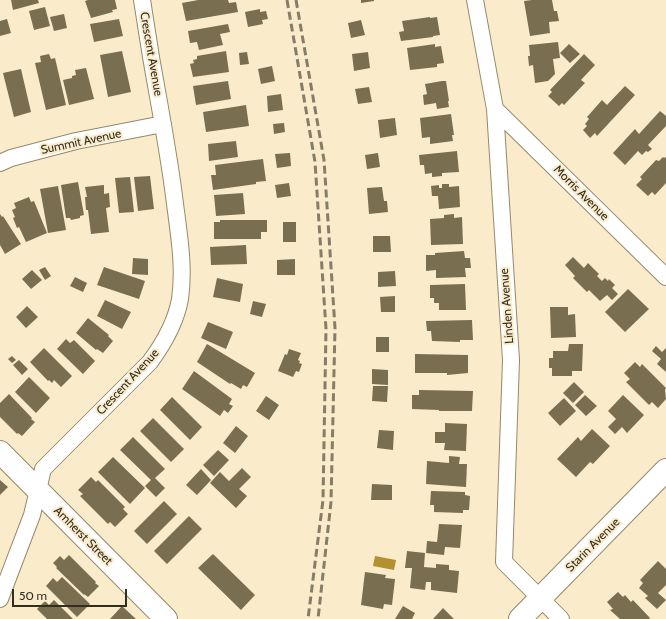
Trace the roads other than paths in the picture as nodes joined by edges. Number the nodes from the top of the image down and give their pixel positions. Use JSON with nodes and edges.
{"nodes":[{"id":1,"x":142,"y":0,"type":"edge"},
{"id":2,"x":475,"y":0,"type":"edge"},
{"id":3,"x":495,"y":109,"type":"junction"},
{"id":4,"x":163,"y":124,"type":"junction"},
{"id":5,"x":0,"y":163,"type":"edge"},
{"id":6,"x":666,"y":277,"type":"edge"},
{"id":7,"x":0,"y":452,"type":"edge"},
{"id":8,"x":666,"y":470,"type":"edge"},
{"id":9,"x":38,"y":489,"type":"junction"},
{"id":10,"x":540,"y":598,"type":"junction"},
{"id":11,"x":0,"y":599,"type":"edge"},
{"id":12,"x":166,"y":619,"type":"edge"},
{"id":13,"x":520,"y":619,"type":"edge"},
{"id":14,"x":561,"y":619,"type":"edge"}],
"edges":[{"from":1,"to":4,"type":"street","name":"Crescent Avenue"},
{"from":2,"to":3,"type":"street","name":"Linden Avenue"},
{"from":3,"to":6,"type":"street","name":"Morris Avenue"},
{"from":3,"to":10,"type":"street","name":"Linden Avenue"},
{"from":4,"to":5,"type":"street","name":"Summit Avenue"},
{"from":4,"to":9,"type":"street","name":"Crescent Avenue"},
{"from":7,"to":9,"type":"street","name":"Amherst Street"},
{"from":8,"to":10,"type":"street","name":"Starin Avenue"},
{"from":9,"to":11,"type":"street","name":"Crescent Avenue"},
{"from":9,"to":12,"type":"street","name":"Amherst Street"},
{"from":10,"to":13,"type":"street","name":"Starin Avenue"},
{"from":10,"to":14,"type":"street","name":"Linden Avenue"}]}
